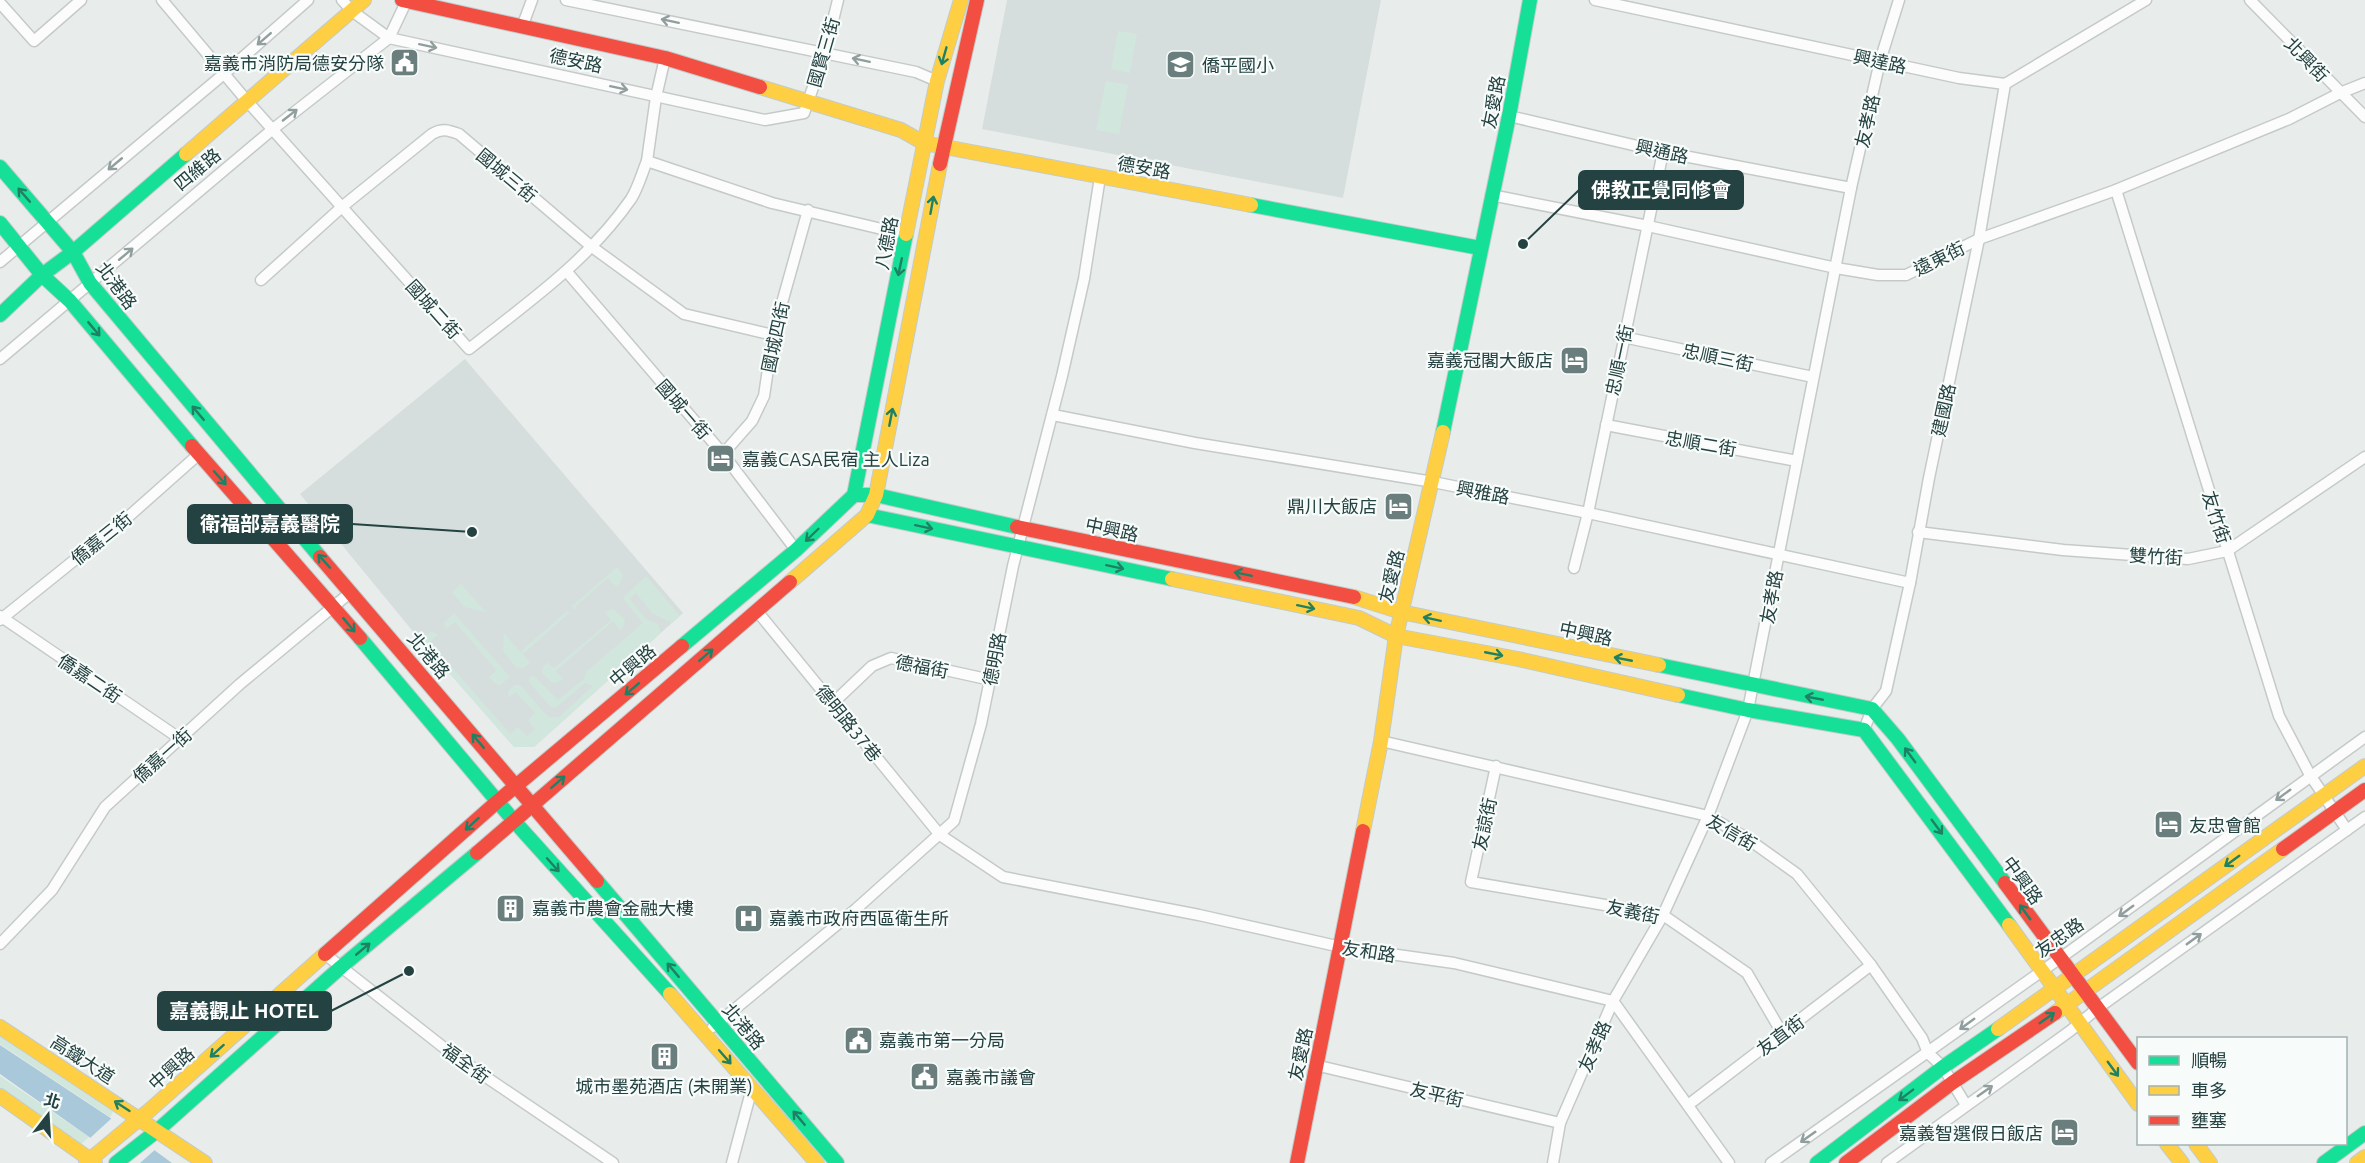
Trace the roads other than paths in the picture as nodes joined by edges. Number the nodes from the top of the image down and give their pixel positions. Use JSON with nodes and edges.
{"nodes":[{"id":1,"x":81,"y":0,"type":"edge"},
{"id":2,"x":162,"y":0,"type":"edge"},
{"id":3,"x":308,"y":0,"type":"edge"},
{"id":4,"x":342,"y":0,"type":"edge"},
{"id":5,"x":364,"y":0,"type":"edge"},
{"id":6,"x":402,"y":0,"type":"edge"},
{"id":7,"x":407,"y":0,"type":"edge"},
{"id":8,"x":532,"y":0,"type":"edge"},
{"id":9,"x":566,"y":0,"type":"edge"},
{"id":10,"x":838,"y":0,"type":"edge"},
{"id":11,"x":961,"y":0,"type":"edge"},
{"id":12,"x":977,"y":0,"type":"edge"},
{"id":13,"x":1530,"y":0,"type":"edge"},
{"id":14,"x":1595,"y":0,"type":"edge"},
{"id":15,"x":1899,"y":0,"type":"edge"},
{"id":16,"x":2146,"y":0,"type":"edge"},
{"id":17,"x":2250,"y":0,"type":"edge"},
{"id":18,"x":0,"y":3,"type":"edge"},
{"id":19,"x":352,"y":11,"type":"junction"},
{"id":20,"x":522,"y":27,"type":"junction"},
{"id":21,"x":389,"y":38,"type":"junction"},
{"id":22,"x":825,"y":53,"type":"junction"},
{"id":23,"x":664,"y":58,"type":"junction"},
{"id":24,"x":1880,"y":61,"type":"junction"},
{"id":25,"x":225,"y":73,"type":"junction"},
{"id":26,"x":937,"y":81,"type":"junction"},
{"id":27,"x":2365,"y":83,"type":"edge"},
{"id":28,"x":2005,"y":84,"type":"junction"},
{"id":29,"x":2340,"y":93,"type":"junction"},
{"id":30,"x":656,"y":97,"type":"junction"},
{"id":31,"x":247,"y":101,"type":"junction"},
{"id":32,"x":807,"y":103,"type":"junction"},
{"id":33,"x":1509,"y":116,"type":"junction"},
{"id":34,"x":2365,"y":117,"type":"edge"},
{"id":35,"x":273,"y":129,"type":"junction"},
{"id":36,"x":924,"y":143,"type":"junction"},
{"id":37,"x":943,"y":147,"type":"junction"},
{"id":38,"x":1663,"y":152,"type":"junction"},
{"id":39,"x":647,"y":161,"type":"junction"},
{"id":40,"x":0,"y":167,"type":"edge"},
{"id":41,"x":1100,"y":177,"type":"junction"},
{"id":42,"x":1851,"y":188,"type":"junction"},
{"id":43,"x":2116,"y":190,"type":"junction"},
{"id":44,"x":1491,"y":195,"type":"junction"},
{"id":45,"x":343,"y":206,"type":"junction"},
{"id":46,"x":808,"y":210,"type":"junction"},
{"id":47,"x":46,"y":221,"type":"junction"},
{"id":48,"x":0,"y":223,"type":"edge"},
{"id":49,"x":1648,"y":226,"type":"junction"},
{"id":50,"x":907,"y":235,"type":"junction"},
{"id":51,"x":1979,"y":239,"type":"junction"},
{"id":52,"x":19,"y":244,"type":"junction"},
{"id":53,"x":592,"y":247,"type":"junction"},
{"id":54,"x":1480,"y":248,"type":"junction"},
{"id":55,"x":73,"y":252,"type":"junction"},
{"id":56,"x":0,"y":262,"type":"edge"},
{"id":57,"x":1836,"y":268,"type":"junction"},
{"id":58,"x":567,"y":272,"type":"junction"},
{"id":59,"x":42,"y":275,"type":"junction"},
{"id":60,"x":261,"y":280,"type":"dead end"},
{"id":61,"x":90,"y":283,"type":"junction"},
{"id":62,"x":70,"y":301,"type":"junction"},
{"id":63,"x":0,"y":315,"type":"edge"},
{"id":64,"x":773,"y":336,"type":"junction"},
{"id":65,"x":1623,"y":337,"type":"junction"},
{"id":66,"x":0,"y":359,"type":"edge"},
{"id":67,"x":1813,"y":377,"type":"junction"},
{"id":68,"x":1053,"y":416,"type":"junction"},
{"id":69,"x":1606,"y":425,"type":"junction"},
{"id":70,"x":199,"y":454,"type":"junction"},
{"id":71,"x":723,"y":454,"type":"junction"},
{"id":72,"x":2365,"y":458,"type":"edge"},
{"id":73,"x":1797,"y":461,"type":"junction"},
{"id":74,"x":1433,"y":482,"type":"junction"},
{"id":75,"x":854,"y":495,"type":"junction"},
{"id":76,"x":876,"y":495,"type":"junction"},
{"id":77,"x":1588,"y":513,"type":"junction"},
{"id":78,"x":867,"y":514,"type":"junction"},
{"id":79,"x":1022,"y":528,"type":"junction"},
{"id":80,"x":1918,"y":532,"type":"junction"},
{"id":81,"x":1017,"y":547,"type":"junction"},
{"id":82,"x":796,"y":550,"type":"junction"},
{"id":83,"x":2228,"y":550,"type":"junction"},
{"id":84,"x":1779,"y":553,"type":"junction"},
{"id":85,"x":1574,"y":568,"type":"dead end"},
{"id":86,"x":1910,"y":583,"type":"junction"},
{"id":87,"x":351,"y":592,"type":"junction"},
{"id":88,"x":334,"y":607,"type":"junction"},
{"id":89,"x":758,"y":611,"type":"junction"},
{"id":90,"x":1401,"y":612,"type":"junction"},
{"id":91,"x":0,"y":618,"type":"edge"},
{"id":92,"x":1396,"y":636,"type":"junction"},
{"id":93,"x":990,"y":680,"type":"junction"},
{"id":94,"x":1755,"y":686,"type":"junction"},
{"id":95,"x":833,"y":703,"type":"junction"},
{"id":96,"x":1872,"y":709,"type":"junction"},
{"id":97,"x":1748,"y":710,"type":"junction"},
{"id":98,"x":1864,"y":730,"type":"junction"},
{"id":99,"x":2365,"y":737,"type":"edge"},
{"id":100,"x":180,"y":738,"type":"junction"},
{"id":101,"x":1381,"y":741,"type":"junction"},
{"id":102,"x":2365,"y":765,"type":"edge"},
{"id":103,"x":1496,"y":766,"type":"junction"},
{"id":104,"x":2310,"y":776,"type":"junction"},
{"id":105,"x":516,"y":786,"type":"junction"},
{"id":106,"x":2365,"y":790,"type":"edge"},
{"id":107,"x":2323,"y":795,"type":"junction"},
{"id":108,"x":498,"y":801,"type":"junction"},
{"id":109,"x":533,"y":806,"type":"junction"},
{"id":110,"x":2334,"y":812,"type":"junction"},
{"id":111,"x":1708,"y":816,"type":"junction"},
{"id":112,"x":2365,"y":817,"type":"edge"},
{"id":113,"x":514,"y":821,"type":"junction"},
{"id":114,"x":2347,"y":830,"type":"junction"},
{"id":115,"x":940,"y":835,"type":"junction"},
{"id":116,"x":1471,"y":882,"type":"joint"},
{"id":117,"x":1663,"y":915,"type":"junction"},
{"id":118,"x":0,"y":944,"type":"edge"},
{"id":119,"x":1341,"y":947,"type":"junction"},
{"id":120,"x":326,"y":955,"type":"junction"},
{"id":121,"x":2060,"y":959,"type":"junction"},
{"id":122,"x":1871,"y":965,"type":"junction"},
{"id":123,"x":341,"y":967,"type":"junction"},
{"id":124,"x":2042,"y":970,"type":"junction"},
{"id":125,"x":2073,"y":976,"type":"junction"},
{"id":126,"x":2056,"y":988,"type":"junction"},
{"id":127,"x":2085,"y":991,"type":"junction"},
{"id":128,"x":1613,"y":1001,"type":"junction"},
{"id":129,"x":2068,"y":1004,"type":"junction"},
{"id":130,"x":2098,"y":1008,"type":"junction"},
{"id":131,"x":718,"y":1023,"type":"junction"},
{"id":132,"x":2080,"y":1023,"type":"junction"},
{"id":133,"x":0,"y":1028,"type":"edge"},
{"id":134,"x":1782,"y":1033,"type":"junction"},
{"id":135,"x":705,"y":1034,"type":"junction"},
{"id":136,"x":1928,"y":1053,"type":"junction"},
{"id":137,"x":2137,"y":1060,"type":"edge"},
{"id":138,"x":1315,"y":1065,"type":"junction"},
{"id":139,"x":1943,"y":1067,"type":"junction"},
{"id":140,"x":1952,"y":1083,"type":"junction"},
{"id":141,"x":752,"y":1088,"type":"junction"},
{"id":142,"x":4,"y":1101,"type":"edge"},
{"id":143,"x":2137,"y":1101,"type":"edge"},
{"id":144,"x":1688,"y":1105,"type":"junction"},
{"id":145,"x":1966,"y":1105,"type":"junction"},
{"id":146,"x":141,"y":1119,"type":"junction"},
{"id":147,"x":1560,"y":1123,"type":"junction"},
{"id":148,"x":158,"y":1130,"type":"junction"},
{"id":149,"x":2365,"y":1133,"type":"edge"},
{"id":150,"x":2168,"y":1145,"type":"edge"},
{"id":151,"x":2197,"y":1145,"type":"edge"},
{"id":152,"x":2365,"y":1157,"type":"edge"},
{"id":153,"x":91,"y":1160,"type":"edge"},
{"id":154,"x":116,"y":1163,"type":"edge"},
{"id":155,"x":205,"y":1163,"type":"edge"},
{"id":156,"x":613,"y":1163,"type":"edge"},
{"id":157,"x":732,"y":1163,"type":"edge"},
{"id":158,"x":817,"y":1163,"type":"edge"},
{"id":159,"x":837,"y":1163,"type":"edge"},
{"id":160,"x":1297,"y":1163,"type":"edge"},
{"id":161,"x":1552,"y":1163,"type":"edge"},
{"id":162,"x":1729,"y":1163,"type":"edge"},
{"id":163,"x":1771,"y":1163,"type":"edge"},
{"id":164,"x":1817,"y":1163,"type":"edge"},
{"id":165,"x":1846,"y":1163,"type":"edge"},
{"id":166,"x":1887,"y":1163,"type":"edge"},
{"id":167,"x":2182,"y":1163,"type":"edge"},
{"id":168,"x":2210,"y":1163,"type":"edge"},
{"id":169,"x":2324,"y":1163,"type":"edge"},
{"id":170,"x":2357,"y":1163,"type":"edge"}],
"edges":[{"from":1,"to":18,"type":"street"},
{"from":2,"to":25,"type":"street","name":"國城二街"},
{"from":3,"to":25,"type":"street","one_way":true},
{"from":4,"to":19,"type":"street","name":"德安路"},
{"from":5,"to":19,"type":"street","name":"四維路"},
{"from":6,"to":7,"type":"street","name":"德安路"},
{"from":7,"to":20,"type":"street","name":"德安路"},
{"from":7,"to":21,"type":"street","name":"四維路"},
{"from":8,"to":20,"type":"street"},
{"from":22,"to":9,"type":"street","one_way":true},
{"from":10,"to":22,"type":"street","name":"國賢三街"},
{"from":11,"to":26,"type":"street","name":"八德路","one_way":true},
{"from":12,"to":37,"type":"street"},
{"from":13,"to":33,"type":"street","name":"友愛路"},
{"from":14,"to":24,"type":"street","name":"興達路"},
{"from":15,"to":24,"type":"street","name":"友孝路"},
{"from":16,"to":28,"type":"street"},
{"from":17,"to":29,"type":"street","name":"北興街"},
{"from":19,"to":21,"type":"street","name":"德安路"},
{"from":19,"to":31,"type":"street","name":"四維路"},
{"from":20,"to":23,"type":"street","name":"德安路"},
{"from":21,"to":30,"type":"street","name":"德安路","one_way":true},
{"from":35,"to":21,"type":"street","name":"四維路","one_way":true},
{"from":26,"to":22,"type":"street","one_way":true},
{"from":22,"to":32,"type":"street","name":"國賢三街"},
{"from":23,"to":30,"type":"street","name":"國城二街"},
{"from":23,"to":32,"type":"street","name":"德安路"},
{"from":24,"to":28,"type":"street","name":"興達路"},
{"from":24,"to":42,"type":"street","name":"友孝路"},
{"from":25,"to":31,"type":"street","name":"國城二街"},
{"from":25,"to":47,"type":"street","one_way":true},
{"from":26,"to":36,"type":"street","name":"八德路"},
{"from":27,"to":29,"type":"street","name":"遠東街"},
{"from":28,"to":51,"type":"street","name":"建國路"},
{"from":29,"to":34,"type":"street","name":"北興街"},
{"from":29,"to":43,"type":"street","name":"遠東街"},
{"from":30,"to":32,"type":"street","name":"德安路"},
{"from":30,"to":39,"type":"street","name":"國城二街"},
{"from":31,"to":35,"type":"street","name":"國城二街"},
{"from":31,"to":55,"type":"street","name":"四維路"},
{"from":32,"to":36,"type":"street","name":"德安路"},
{"from":33,"to":38,"type":"street","name":"興通路"},
{"from":33,"to":44,"type":"street","name":"友愛路"},
{"from":35,"to":45,"type":"street","name":"國城二街"},
{"from":61,"to":35,"type":"street","name":"四維路","one_way":true},
{"from":36,"to":37,"type":"street","name":"德安路"},
{"from":36,"to":50,"type":"street","name":"八德路"},
{"from":37,"to":41,"type":"street","name":"德安路"},
{"from":76,"to":37,"type":"street","one_way":true},
{"from":38,"to":42,"type":"street","name":"興通路"},
{"from":38,"to":49,"type":"street","name":"忠順一街"},
{"from":39,"to":46,"type":"street"},
{"from":39,"to":53,"type":"street","name":"國城二街"},
{"from":47,"to":40,"type":"street","name":"北港路","one_way":true},
{"from":41,"to":54,"type":"street","name":"德安路"},
{"from":41,"to":68,"type":"street","name":"德明路"},
{"from":42,"to":57,"type":"street","name":"友孝路"},
{"from":43,"to":51,"type":"street","name":"遠東街"},
{"from":43,"to":83,"type":"street","name":"友竹街"},
{"from":44,"to":49,"type":"street","name":"遠東街"},
{"from":44,"to":54,"type":"street","name":"友愛路"},
{"from":45,"to":53,"type":"street","name":"國城三街"},
{"from":45,"to":58,"type":"street","name":"國城二街"},
{"from":45,"to":60,"type":"street","name":"國城三街"},
{"from":46,"to":50,"type":"street"},
{"from":46,"to":64,"type":"street","name":"國城四街"},
{"from":47,"to":52,"type":"street"},
{"from":47,"to":55,"type":"street","name":"北港路"},
{"from":48,"to":52,"type":"street","name":"北港路"},
{"from":49,"to":57,"type":"street","name":"遠東街"},
{"from":49,"to":65,"type":"street","name":"忠順一街"},
{"from":50,"to":75,"type":"street","name":"八德路","one_way":true},
{"from":51,"to":57,"type":"street","name":"遠東街"},
{"from":51,"to":80,"type":"street","name":"建國路"},
{"from":52,"to":56,"type":"street"},
{"from":52,"to":59,"type":"street","name":"北港路"},
{"from":53,"to":58,"type":"street","name":"國城二街"},
{"from":53,"to":64,"type":"street","name":"國城三街"},
{"from":54,"to":74,"type":"street","name":"友愛路"},
{"from":55,"to":59,"type":"street","name":"四維路"},
{"from":55,"to":61,"type":"street","name":"北港路"},
{"from":57,"to":67,"type":"street","name":"友孝路"},
{"from":58,"to":71,"type":"street","name":"國城一街"},
{"from":59,"to":62,"type":"street","name":"北港路"},
{"from":59,"to":63,"type":"street","name":"四維路"},
{"from":61,"to":62,"type":"street","name":"四維路"},
{"from":87,"to":61,"type":"street","name":"北港路","one_way":true},
{"from":62,"to":66,"type":"street","name":"四維路"},
{"from":62,"to":70,"type":"street","name":"北港路","one_way":true},
{"from":64,"to":71,"type":"street","name":"國城四街"},
{"from":65,"to":67,"type":"street","name":"忠順三街"},
{"from":65,"to":69,"type":"street","name":"忠順一街"},
{"from":67,"to":73,"type":"street","name":"友孝路"},
{"from":68,"to":74,"type":"street","name":"興雅路"},
{"from":68,"to":79,"type":"street","name":"德明路"},
{"from":69,"to":73,"type":"street","name":"忠順二街"},
{"from":69,"to":77,"type":"street","name":"忠順一街"},
{"from":70,"to":88,"type":"street","name":"北港路","one_way":true},
{"from":70,"to":91,"type":"street","name":"僑嘉三街"},
{"from":71,"to":82,"type":"street","name":"國城一街"},
{"from":72,"to":83,"type":"street","name":"雙竹街"},
{"from":73,"to":84,"type":"street","name":"友孝路"},
{"from":74,"to":77,"type":"street","name":"興雅路"},
{"from":74,"to":90,"type":"street","name":"友愛路"},
{"from":75,"to":76,"type":"street","name":"中興路"},
{"from":75,"to":78,"type":"street"},
{"from":75,"to":82,"type":"street","name":"中興路","one_way":true},
{"from":76,"to":78,"type":"street"},
{"from":76,"to":79,"type":"street","name":"中興路"},
{"from":77,"to":84,"type":"street","name":"興雅路"},
{"from":77,"to":85,"type":"street","name":"忠順一街"},
{"from":78,"to":81,"type":"street","name":"中興路","one_way":true},
{"from":78,"to":89,"type":"street","name":"中興路"},
{"from":79,"to":81,"type":"street","name":"德明路"},
{"from":90,"to":79,"type":"street","name":"中興路","one_way":true},
{"from":80,"to":83,"type":"street","name":"雙竹街"},
{"from":80,"to":86,"type":"street","name":"建國路"},
{"from":81,"to":92,"type":"street","name":"中興路","one_way":true},
{"from":81,"to":93,"type":"street","name":"德明路"},
{"from":82,"to":105,"type":"street","name":"中興路","one_way":true},
{"from":83,"to":104,"type":"street","name":"友竹街"},
{"from":84,"to":86,"type":"street","name":"興雅路"},
{"from":84,"to":94,"type":"street","name":"友孝路"},
{"from":86,"to":96,"type":"street","name":"建國路"},
{"from":87,"to":88,"type":"street","name":"僑嘉一街"},
{"from":105,"to":87,"type":"street","name":"北港路","one_way":true},
{"from":88,"to":100,"type":"street","name":"僑嘉一街"},
{"from":88,"to":108,"type":"street","name":"北港路","one_way":true},
{"from":89,"to":95,"type":"street","name":"德明路37巷"},
{"from":109,"to":89,"type":"street","name":"中興路","one_way":true},
{"from":90,"to":92,"type":"street","name":"友愛路"},
{"from":94,"to":90,"type":"street","name":"中興路","one_way":true},
{"from":91,"to":100,"type":"street","name":"僑嘉二街"},
{"from":92,"to":97,"type":"street","name":"中興路","one_way":true},
{"from":92,"to":101,"type":"street","name":"友愛路"},
{"from":93,"to":95,"type":"street","name":"德福街"},
{"from":93,"to":115,"type":"street","name":"德明路"},
{"from":96,"to":94,"type":"street","name":"中興路","one_way":true},
{"from":94,"to":97,"type":"street","name":"友孝路"},
{"from":95,"to":115,"type":"street","name":"德明路37巷"},
{"from":96,"to":98,"type":"street","name":"建國路"},
{"from":121,"to":96,"type":"street","name":"中興路","one_way":true},
{"from":97,"to":98,"type":"street","name":"中興路"},
{"from":97,"to":111,"type":"street","name":"友孝路"},
{"from":98,"to":124,"type":"street","one_way":true},
{"from":99,"to":104,"type":"street","name":"友忠路"},
{"from":100,"to":118,"type":"street","name":"僑嘉一街"},
{"from":101,"to":103,"type":"street","name":"友信街"},
{"from":101,"to":119,"type":"street","name":"友愛路"},
{"from":102,"to":107,"type":"street"},
{"from":103,"to":111,"type":"street","name":"友信街"},
{"from":103,"to":116,"type":"street","name":"友諒街"},
{"from":104,"to":107,"type":"street","name":"友竹街"},
{"from":104,"to":121,"type":"street","name":"友忠路","one_way":true},
{"from":105,"to":108,"type":"street","name":"中興路"},
{"from":105,"to":109,"type":"street","name":"北港路"},
{"from":106,"to":110,"type":"street"},
{"from":107,"to":110,"type":"street","name":"友竹街"},
{"from":107,"to":125,"type":"street","one_way":true},
{"from":108,"to":113,"type":"street","name":"北港路"},
{"from":108,"to":120,"type":"street","name":"中興路","one_way":true},
{"from":109,"to":113,"type":"street","name":"中興路"},
{"from":131,"to":109,"type":"street","name":"北港路","one_way":true},
{"from":110,"to":114,"type":"street","name":"友竹街"},
{"from":110,"to":127,"type":"street"},
{"from":111,"to":117,"type":"street","name":"友孝路"},
{"from":111,"to":122,"type":"street","name":"友信街"},
{"from":112,"to":114,"type":"street"},
{"from":123,"to":113,"type":"street","name":"中興路","one_way":true},
{"from":113,"to":135,"type":"street","name":"北港路","one_way":true},
{"from":130,"to":114,"type":"street","one_way":true},
{"from":115,"to":119,"type":"street","name":"友和路"},
{"from":115,"to":131,"type":"street","name":"德明路"},
{"from":116,"to":117,"type":"street","name":"友義街"},
{"from":117,"to":128,"type":"street","name":"友孝路"},
{"from":117,"to":134,"type":"street","name":"友義街"},
{"from":119,"to":128,"type":"street","name":"友和路"},
{"from":119,"to":138,"type":"street","name":"友愛路"},
{"from":120,"to":123,"type":"street","name":"福全街"},
{"from":120,"to":146,"type":"street","name":"中興路","one_way":true},
{"from":121,"to":124,"type":"street","name":"友忠路"},
{"from":121,"to":125,"type":"street","name":"中興路"},
{"from":122,"to":134,"type":"street","name":"友直街"},
{"from":122,"to":136,"type":"street","name":"友信街"},
{"from":123,"to":148,"type":"street","name":"中興路"},
{"from":123,"to":156,"type":"street","name":"福全街"},
{"from":124,"to":126,"type":"street"},
{"from":124,"to":136,"type":"street","name":"友忠路","one_way":true},
{"from":125,"to":126,"type":"street"},
{"from":125,"to":127,"type":"street","name":"中興路"},
{"from":126,"to":129,"type":"street"},
{"from":126,"to":139,"type":"street"},
{"from":127,"to":129,"type":"street"},
{"from":127,"to":130,"type":"street","name":"中興路"},
{"from":128,"to":144,"type":"street"},
{"from":128,"to":147,"type":"street","name":"友孝路"},
{"from":129,"to":132,"type":"street"},
{"from":140,"to":129,"type":"street","one_way":true},
{"from":130,"to":132,"type":"street"},
{"from":130,"to":137,"type":"street","name":"中興路"},
{"from":131,"to":135,"type":"street","name":"德明路"},
{"from":159,"to":131,"type":"street","name":"北港路","one_way":true},
{"from":132,"to":143,"type":"street","one_way":true},
{"from":145,"to":132,"type":"street","one_way":true},
{"from":146,"to":133,"type":"street","name":"高鐵大道","one_way":true},
{"from":134,"to":144,"type":"street","name":"友直街"},
{"from":135,"to":141,"type":"street","name":"北港路","one_way":true},
{"from":136,"to":139,"type":"street","name":"友信街"},
{"from":136,"to":163,"type":"street","name":"友忠路","one_way":true},
{"from":138,"to":147,"type":"street","name":"友平街"},
{"from":138,"to":160,"type":"street","name":"友愛路"},
{"from":139,"to":140,"type":"street","name":"友信街"},
{"from":139,"to":164,"type":"street","one_way":true},
{"from":140,"to":145,"type":"street","name":"友信街"},
{"from":140,"to":165,"type":"street"},
{"from":141,"to":157,"type":"street"},
{"from":141,"to":158,"type":"street","name":"北港路"},
{"from":142,"to":153,"type":"street"},
{"from":144,"to":162,"type":"street"},
{"from":145,"to":166,"type":"street"},
{"from":146,"to":148,"type":"street","name":"高鐵大道"},
{"from":146,"to":153,"type":"street","name":"中興路"},
{"from":147,"to":161,"type":"street","name":"友孝路"},
{"from":148,"to":154,"type":"street","name":"中興路"},
{"from":148,"to":155,"type":"street","name":"高鐵大道"},
{"from":149,"to":169,"type":"street"},
{"from":150,"to":167,"type":"street"},
{"from":151,"to":168,"type":"street"},
{"from":152,"to":170,"type":"street"}]}
